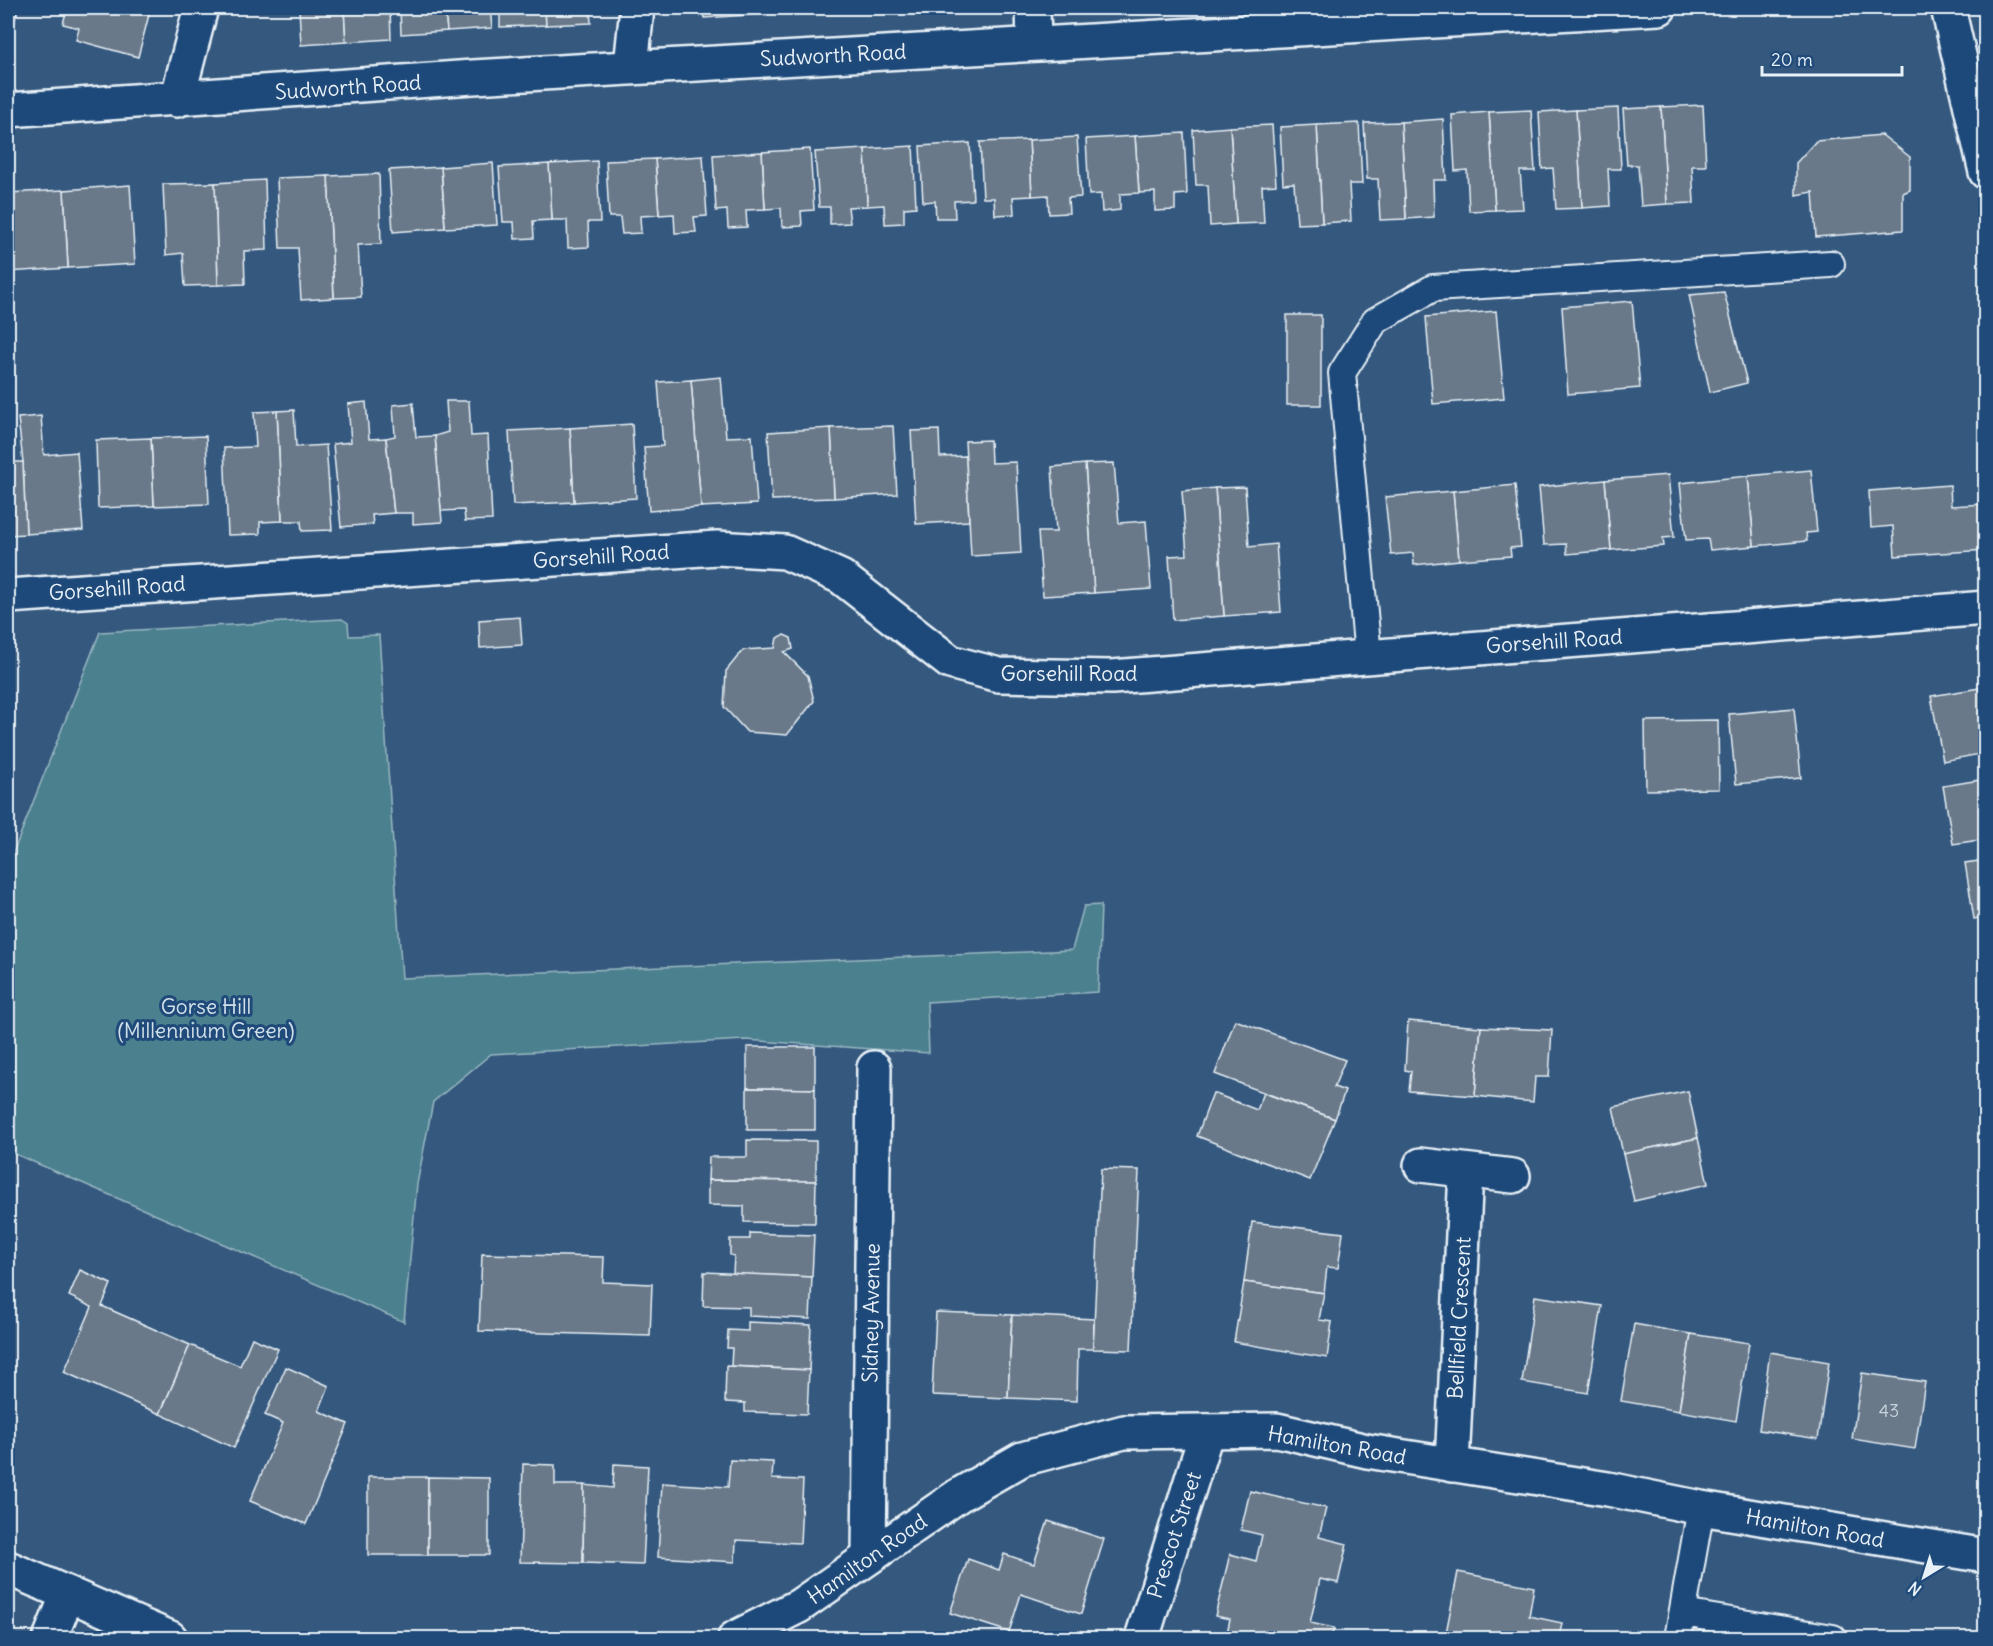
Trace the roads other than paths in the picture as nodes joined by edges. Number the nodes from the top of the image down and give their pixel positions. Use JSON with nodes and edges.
{"nodes":[{"id":1,"x":201,"y":8,"type":"edge"},
{"id":2,"x":637,"y":8,"type":"edge"},
{"id":3,"x":1033,"y":8,"type":"edge"},
{"id":4,"x":1659,"y":8,"type":"edge"},
{"id":5,"x":1948,"y":8,"type":"edge"},
{"id":6,"x":1431,"y":13,"type":"edge"},
{"id":7,"x":1034,"y":43,"type":"junction"},
{"id":8,"x":1973,"y":53,"type":"edge"},
{"id":9,"x":631,"y":68,"type":"junction"},
{"id":10,"x":177,"y":100,"type":"junction"},
{"id":11,"x":8,"y":110,"type":"edge"},
{"id":12,"x":1986,"y":172,"type":"edge"},
{"id":13,"x":1831,"y":264,"type":"dead end"},
{"id":14,"x":8,"y":596,"type":"edge"},
{"id":15,"x":1986,"y":608,"type":"edge"},
{"id":16,"x":1368,"y":656,"type":"junction"},
{"id":17,"x":874,"y":1068,"type":"dead end"},
{"id":18,"x":1421,"y":1165,"type":"dead end"},
{"id":19,"x":1466,"y":1171,"type":"junction"},
{"id":20,"x":1513,"y":1176,"type":"dead end"},
{"id":21,"x":1207,"y":1431,"type":"junction"},
{"id":22,"x":1452,"y":1465,"type":"junction"},
{"id":23,"x":1701,"y":1508,"type":"junction"},
{"id":24,"x":869,"y":1557,"type":"junction"},
{"id":25,"x":1986,"y":1557,"type":"edge"},
{"id":26,"x":8,"y":1568,"type":"edge"},
{"id":27,"x":68,"y":1594,"type":"junction"},
{"id":28,"x":1683,"y":1613,"type":"junction"},
{"id":29,"x":50,"y":1638,"type":"edge"},
{"id":30,"x":170,"y":1638,"type":"edge"},
{"id":31,"x":735,"y":1638,"type":"edge"},
{"id":32,"x":1142,"y":1638,"type":"edge"},
{"id":33,"x":1678,"y":1638,"type":"edge"},
{"id":34,"x":1833,"y":1638,"type":"edge"}],
"edges":[{"from":1,"to":10,"type":"street"},
{"from":2,"to":9,"type":"street"},
{"from":3,"to":7,"type":"street"},
{"from":4,"to":6,"type":"street","name":"Sudworth Road"},
{"from":5,"to":8,"type":"street"},
{"from":6,"to":7,"type":"street","name":"Sudworth Road"},
{"from":7,"to":9,"type":"street","name":"Sudworth Road"},
{"from":8,"to":12,"type":"street"},
{"from":9,"to":10,"type":"street","name":"Sudworth Road"},
{"from":10,"to":11,"type":"street","name":"Sudworth Road"},
{"from":13,"to":16,"type":"lane"},
{"from":14,"to":16,"type":"street","name":"Gorsehill Road"},
{"from":15,"to":16,"type":"street","name":"Gorsehill Road"},
{"from":17,"to":24,"type":"street","name":"Sidney Avenue"},
{"from":18,"to":19,"type":"street"},
{"from":19,"to":20,"type":"street"},
{"from":19,"to":22,"type":"street","name":"Bellfield Crescent"},
{"from":21,"to":22,"type":"street","name":"Hamilton Road"},
{"from":21,"to":24,"type":"street","name":"Hamilton Road"},
{"from":21,"to":32,"type":"street","name":"Prescot Street"},
{"from":22,"to":23,"type":"street","name":"Hamilton Road"},
{"from":23,"to":25,"type":"street","name":"Hamilton Road"},
{"from":23,"to":28,"type":"lane"},
{"from":24,"to":31,"type":"street","name":"Hamilton Road"},
{"from":26,"to":27,"type":"street"},
{"from":27,"to":29,"type":"street"},
{"from":27,"to":30,"type":"street"},
{"from":28,"to":33,"type":"lane"},
{"from":28,"to":34,"type":"lane"}]}
